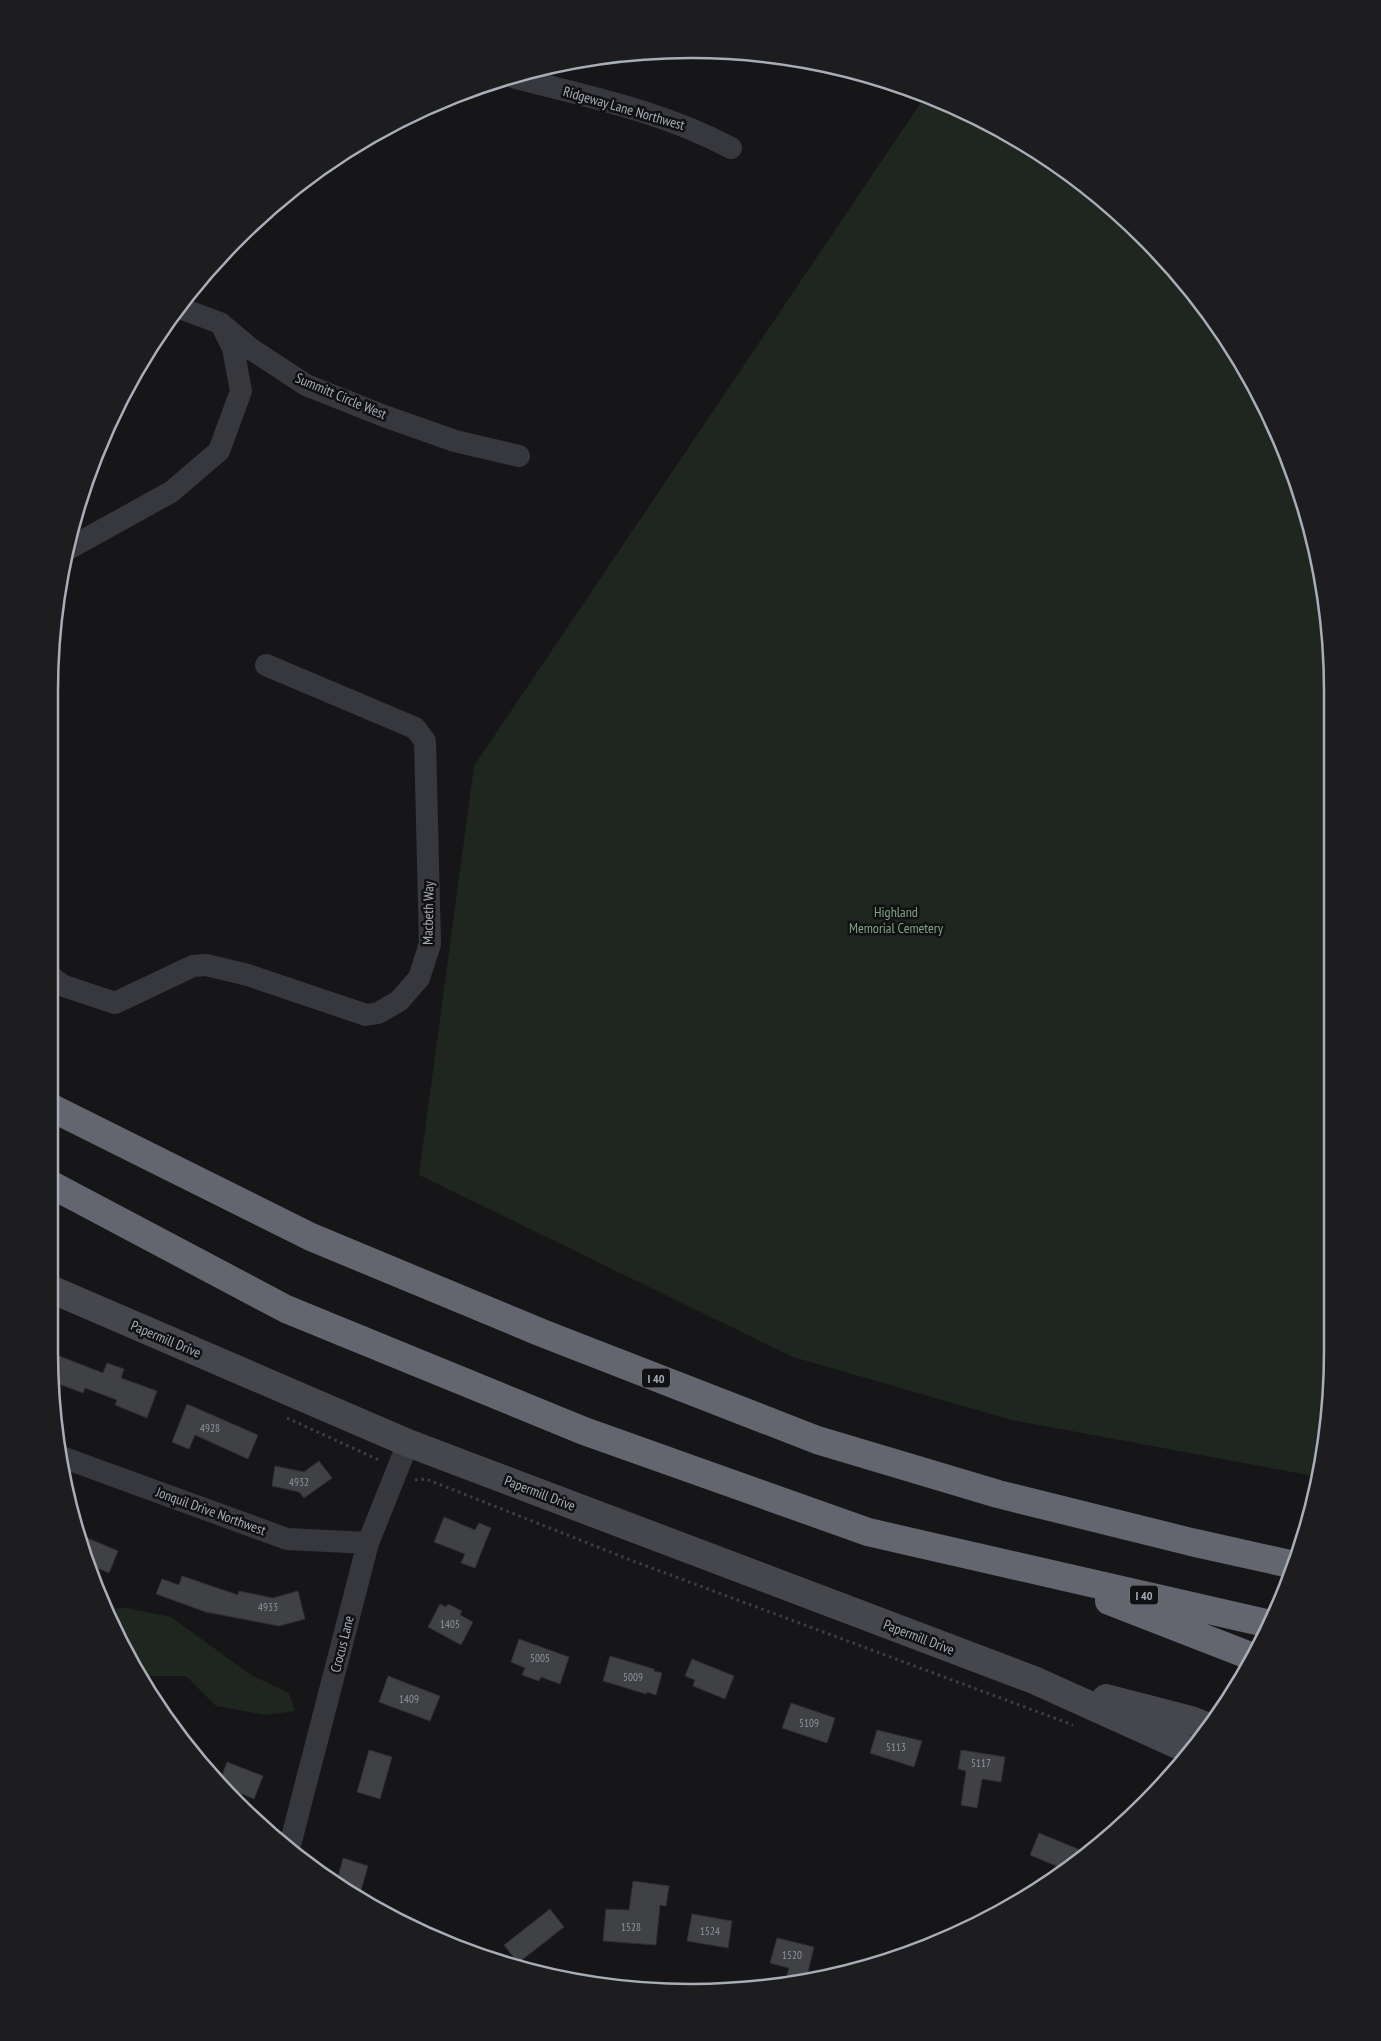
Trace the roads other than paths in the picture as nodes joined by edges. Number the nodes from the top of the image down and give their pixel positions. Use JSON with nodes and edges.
{"nodes":[{"id":1,"x":524,"y":80,"type":"edge"},
{"id":2,"x":731,"y":148,"type":"dead end"},
{"id":3,"x":185,"y":310,"type":"edge"},
{"id":4,"x":220,"y":323,"type":"junction"},
{"id":5,"x":519,"y":456,"type":"dead end"},
{"id":6,"x":75,"y":545,"type":"edge"},
{"id":7,"x":266,"y":666,"type":"dead end"},
{"id":8,"x":57,"y":981,"type":"edge"},
{"id":9,"x":57,"y":1110,"type":"edge"},
{"id":10,"x":57,"y":1188,"type":"edge"},
{"id":11,"x":57,"y":1292,"type":"edge"},
{"id":12,"x":408,"y":1443,"type":"junction"},
{"id":13,"x":67,"y":1459,"type":"edge"},
{"id":14,"x":368,"y":1543,"type":"junction"},
{"id":15,"x":1286,"y":1563,"type":"edge"},
{"id":16,"x":1019,"y":1567,"type":"junction"},
{"id":17,"x":1262,"y":1622,"type":"edge"},
{"id":18,"x":1246,"y":1654,"type":"edge"},
{"id":19,"x":1034,"y":1680,"type":"junction"},
{"id":20,"x":1201,"y":1724,"type":"edge"},
{"id":21,"x":1183,"y":1747,"type":"edge"},
{"id":22,"x":291,"y":1841,"type":"edge"}],
"edges":[{"from":1,"to":2,"type":"street","name":"Ridgeway Lane Northwest"},
{"from":3,"to":4,"type":"street","name":"Summitt Circle West"},
{"from":4,"to":5,"type":"street","name":"Summitt Circle West"},
{"from":4,"to":6,"type":"street"},
{"from":7,"to":8,"type":"street","name":"Macbeth Way"},
{"from":9,"to":15,"type":"highway","number":"I 40"},
{"from":10,"to":16,"type":"highway","number":"I 40"},
{"from":11,"to":12,"type":"main road","name":"Papermill Drive"},
{"from":12,"to":14,"type":"street","name":"Crocus Lane"},
{"from":12,"to":19,"type":"main road","name":"Papermill Drive"},
{"from":13,"to":14,"type":"street","name":"Jonquil Drive Northwest"},
{"from":14,"to":22,"type":"street","name":"Crocus Lane"},
{"from":16,"to":17,"type":"highway","number":"I 40"},
{"from":16,"to":18,"type":"highway"},
{"from":19,"to":20,"type":"main road","name":"Papermill Drive"},
{"from":19,"to":21,"type":"main road","name":"Papermill Drive"}]}
